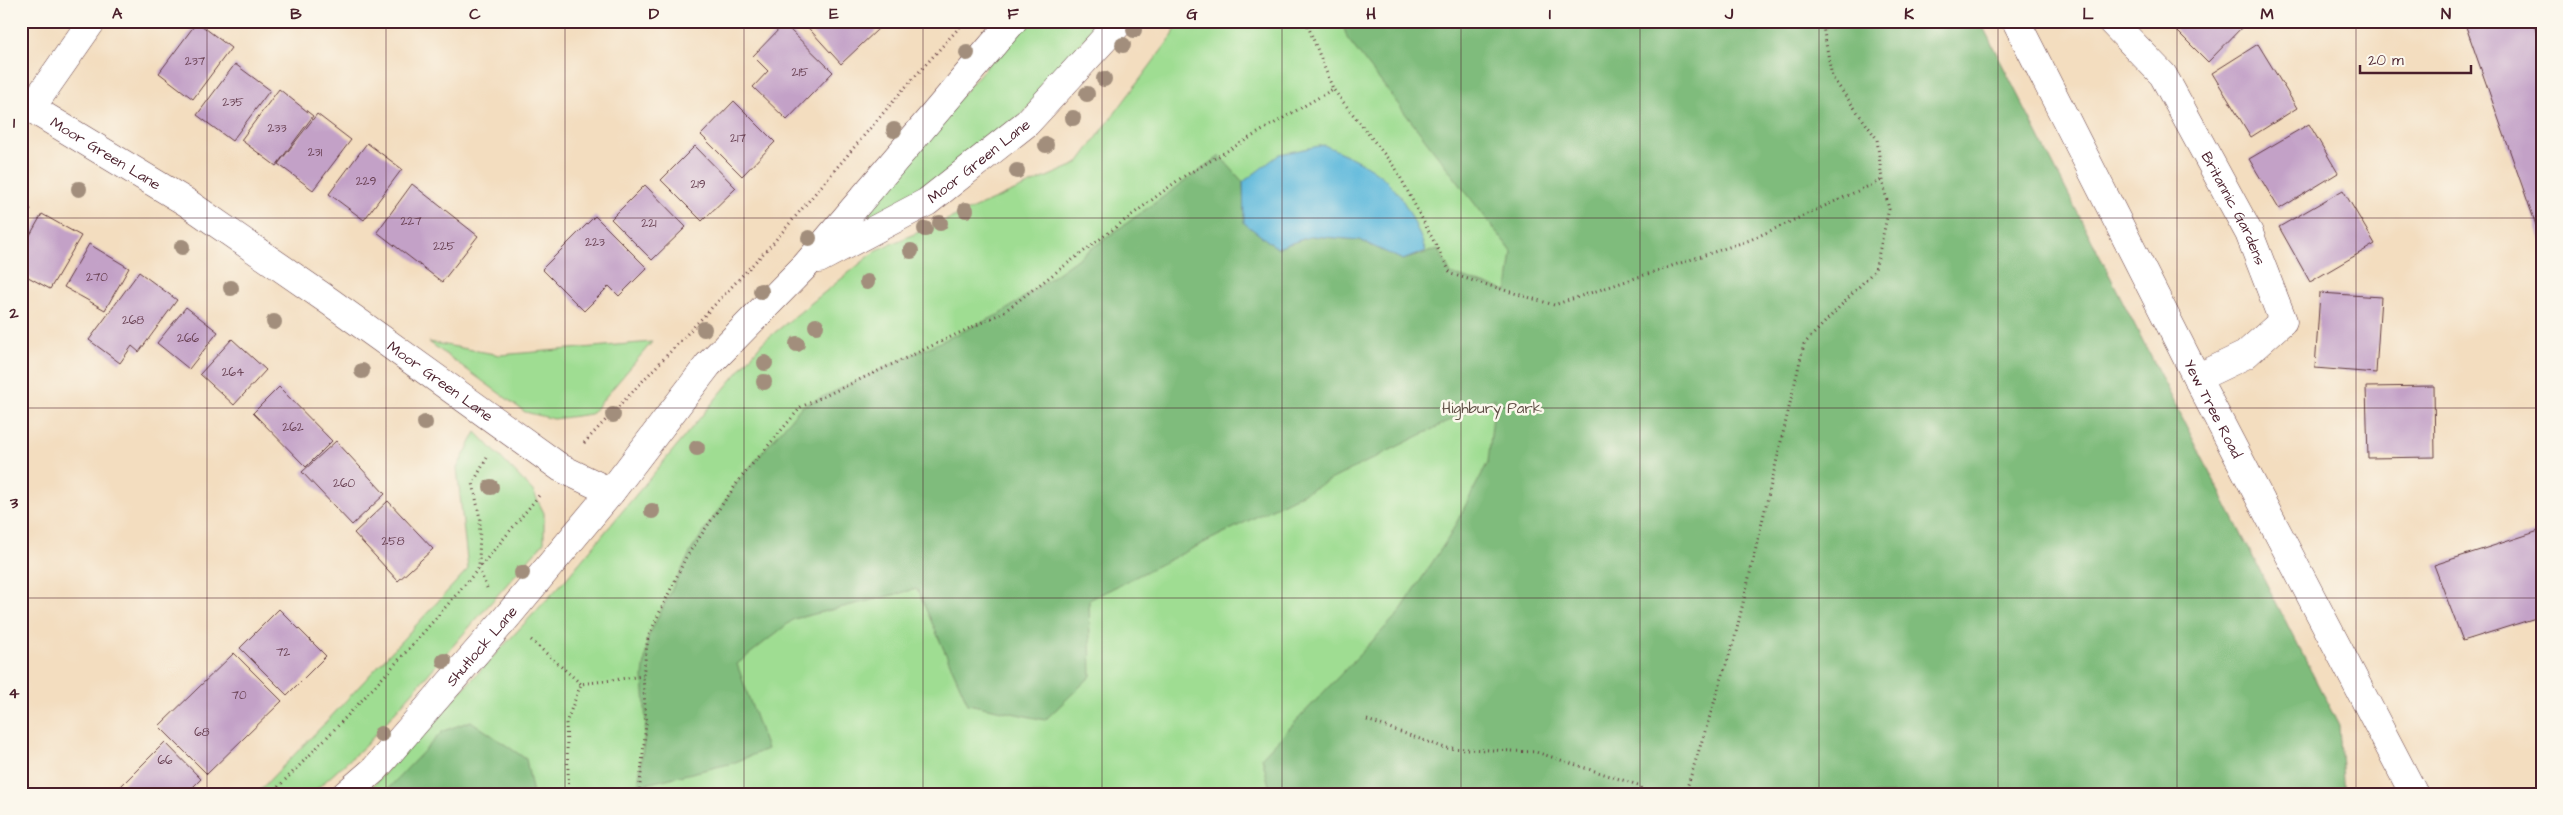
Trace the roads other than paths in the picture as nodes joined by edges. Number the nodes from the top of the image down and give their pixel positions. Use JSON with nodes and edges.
{"nodes":[{"id":1,"x":92,"y":21,"type":"edge"},
{"id":2,"x":1013,"y":21,"type":"edge"},
{"id":3,"x":1122,"y":21,"type":"edge"},
{"id":4,"x":2016,"y":21,"type":"edge"},
{"id":5,"x":2111,"y":21,"type":"edge"},
{"id":6,"x":26,"y":104,"type":"edge"},
{"id":7,"x":806,"y":266,"type":"junction"},
{"id":8,"x":2197,"y":378,"type":"junction"},
{"id":9,"x":611,"y":492,"type":"junction"},
{"id":10,"x":346,"y":794,"type":"edge"},
{"id":11,"x":2414,"y":794,"type":"edge"}],
"edges":[{"from":1,"to":6,"type":"street"},
{"from":2,"to":7,"type":"street","name":"Moor Green Lane"},
{"from":3,"to":7,"type":"street","name":"Moor Green Lane"},
{"from":4,"to":8,"type":"street","name":"Yew Tree Road"},
{"from":5,"to":8,"type":"street","name":"Britannic Gardens"},
{"from":6,"to":9,"type":"street","name":"Moor Green Lane"},
{"from":7,"to":9,"type":"street","name":"Moor Green Lane"},
{"from":8,"to":11,"type":"street","name":"Yew Tree Road"},
{"from":9,"to":10,"type":"street","name":"Shutlock Lane"}]}
